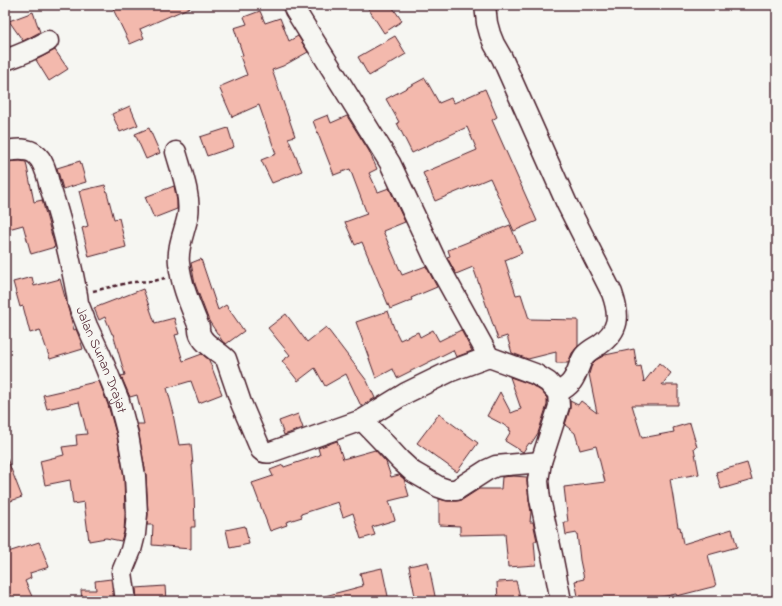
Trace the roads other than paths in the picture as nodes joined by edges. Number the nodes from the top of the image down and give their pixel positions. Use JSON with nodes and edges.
{"nodes":[{"id":1,"x":293,"y":5,"type":"edge"},
{"id":2,"x":485,"y":5,"type":"edge"},
{"id":3,"x":48,"y":41,"type":"dead end"},
{"id":4,"x":5,"y":60,"type":"edge"},
{"id":5,"x":7,"y":147,"type":"edge"},
{"id":6,"x":176,"y":152,"type":"dead end"},
{"id":7,"x":489,"y":357,"type":"junction"},
{"id":8,"x":558,"y":393,"type":"junction"},
{"id":9,"x":362,"y":420,"type":"junction"},
{"id":10,"x":541,"y":462,"type":"junction"},
{"id":11,"x":126,"y":601,"type":"edge"},
{"id":12,"x":561,"y":601,"type":"edge"}],
"edges":[{"from":1,"to":7,"type":"street"},
{"from":2,"to":8,"type":"street"},
{"from":3,"to":4,"type":"street"},
{"from":5,"to":11,"type":"street","name":"Jalan Sunan Drajat"},
{"from":6,"to":9,"type":"street"},
{"from":7,"to":8,"type":"street"},
{"from":7,"to":9,"type":"street"},
{"from":8,"to":10,"type":"street"},
{"from":9,"to":10,"type":"street"},
{"from":10,"to":12,"type":"street"}]}
